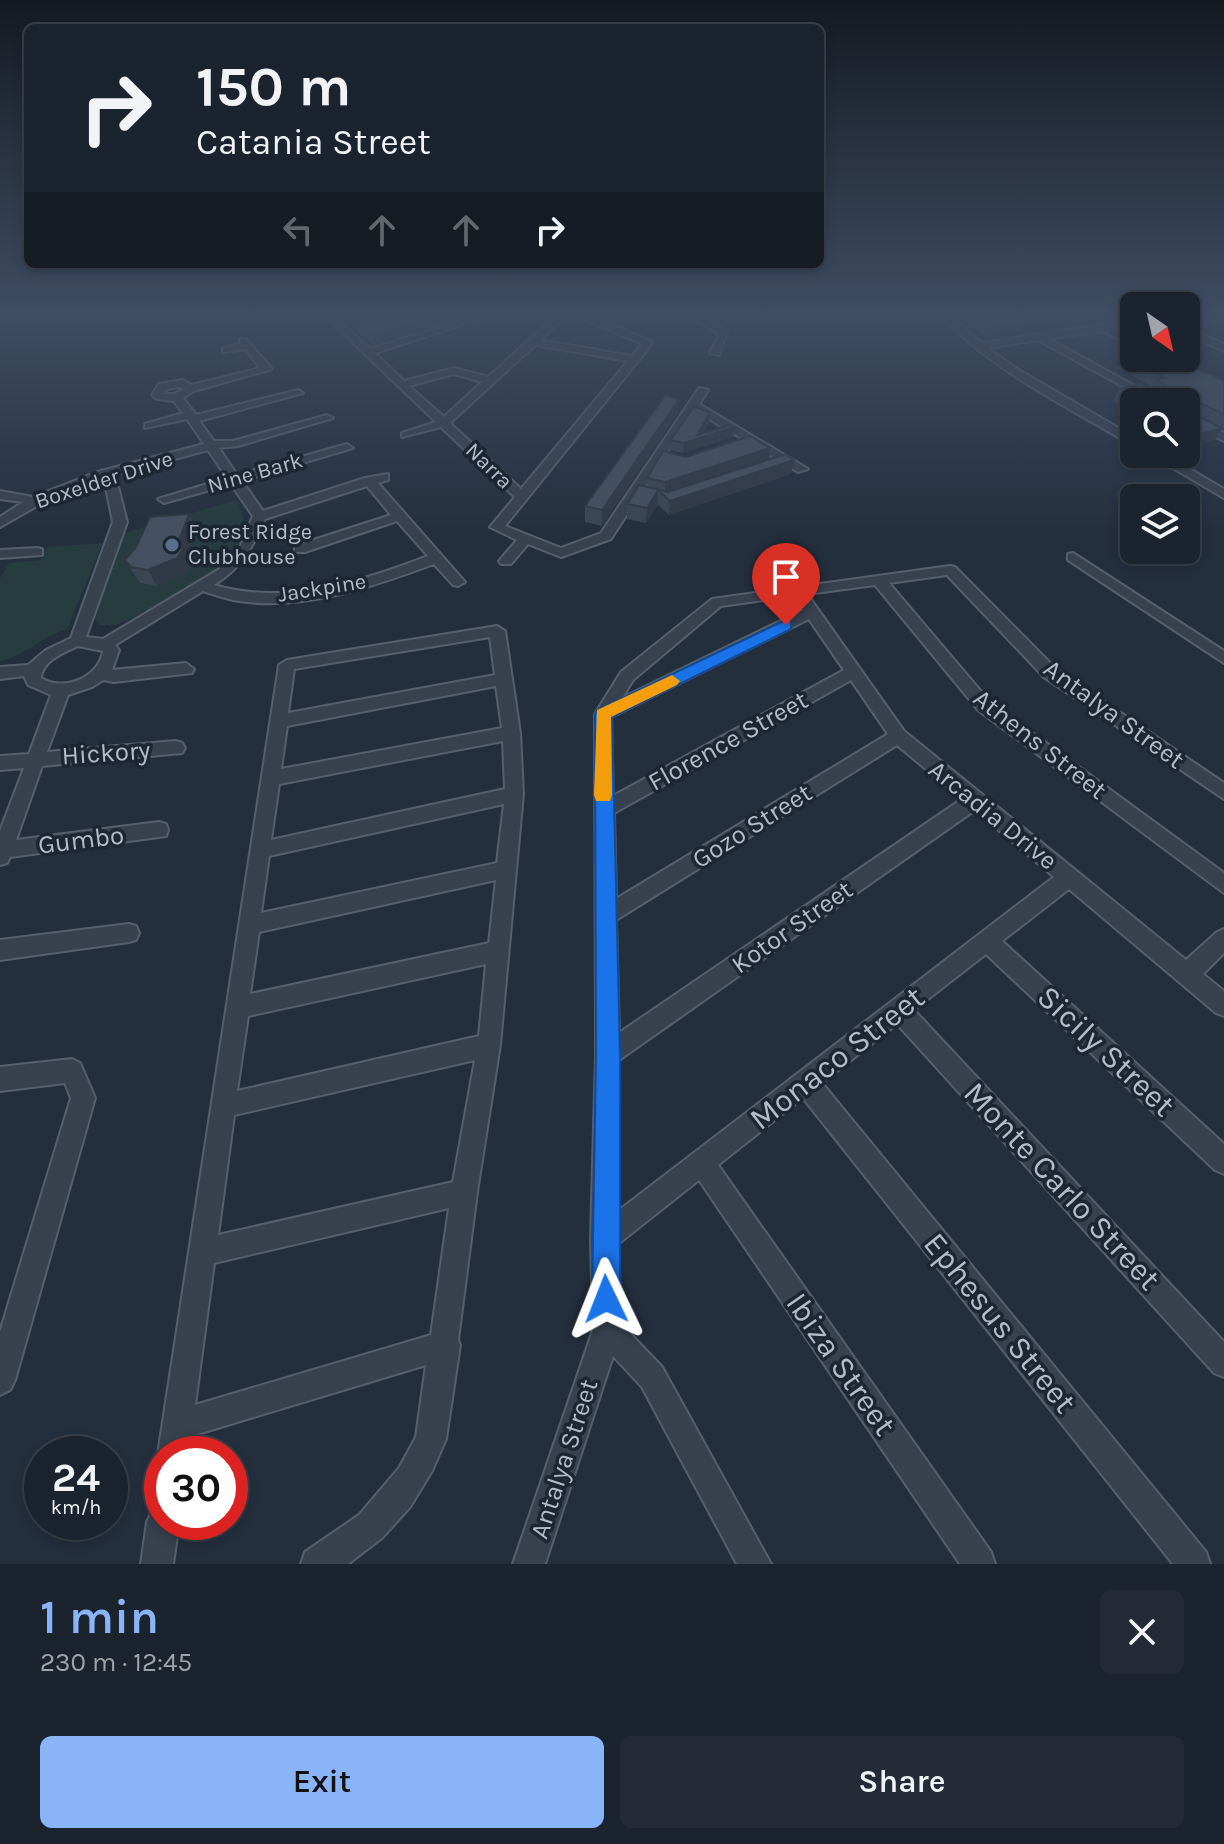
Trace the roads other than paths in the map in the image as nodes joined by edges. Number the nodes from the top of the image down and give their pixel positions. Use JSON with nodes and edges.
{"nodes":[{"id":1,"x":170,"y":386,"type":"edge"},
{"id":2,"x":188,"y":386,"type":"edge"},
{"id":3,"x":202,"y":386,"type":"edge"},
{"id":4,"x":405,"y":386,"type":"edge"},
{"id":5,"x":485,"y":386,"type":"edge"},
{"id":6,"x":613,"y":386,"type":"edge"},
{"id":7,"x":1039,"y":386,"type":"edge"},
{"id":8,"x":190,"y":389,"type":"junction"},
{"id":9,"x":703,"y":390,"type":"dead end"},
{"id":10,"x":298,"y":393,"type":"dead end"},
{"id":11,"x":177,"y":397,"type":"junction"},
{"id":12,"x":693,"y":405,"type":"junction"},
{"id":13,"x":192,"y":417,"type":"junction"},
{"id":14,"x":327,"y":418,"type":"dead end"},
{"id":15,"x":444,"y":423,"type":"junction"},
{"id":16,"x":1200,"y":425,"type":"edge"},
{"id":17,"x":149,"y":426,"type":"dead end"},
{"id":18,"x":1120,"y":434,"type":"edge"},
{"id":19,"x":406,"y":435,"type":"dead end"},
{"id":20,"x":1224,"y":438,"type":"edge"},
{"id":21,"x":213,"y":445,"type":"junction"},
{"id":22,"x":347,"y":448,"type":"dead end"},
{"id":23,"x":784,"y":460,"type":"junction"},
{"id":24,"x":769,"y":465,"type":"edge"},
{"id":25,"x":1179,"y":468,"type":"edge"},
{"id":26,"x":802,"y":469,"type":"dead end"},
{"id":27,"x":109,"y":475,"type":"junction"},
{"id":28,"x":384,"y":477,"type":"dead end"},
{"id":29,"x":235,"y":479,"type":"junction"},
{"id":30,"x":369,"y":481,"type":"junction"},
{"id":31,"x":635,"y":492,"type":"junction"},
{"id":32,"x":1224,"y":494,"type":"edge"},
{"id":33,"x":0,"y":495,"type":"edge"},
{"id":34,"x":650,"y":495,"type":"edge"},
{"id":35,"x":521,"y":496,"type":"junction"},
{"id":36,"x":164,"y":499,"type":"dead end"},
{"id":37,"x":33,"y":502,"type":"junction"},
{"id":38,"x":260,"y":516,"type":"junction"},
{"id":39,"x":400,"y":516,"type":"junction"},
{"id":40,"x":0,"y":523,"type":"edge"},
{"id":41,"x":525,"y":539,"type":"junction"},
{"id":42,"x":300,"y":549,"type":"dead end"},
{"id":43,"x":37,"y":552,"type":"dead end"},
{"id":44,"x":0,"y":554,"type":"edge"},
{"id":45,"x":1073,"y":557,"type":"dead end"},
{"id":46,"x":436,"y":558,"type":"junction"},
{"id":47,"x":506,"y":561,"type":"dead end"},
{"id":48,"x":879,"y":580,"type":"junction"},
{"id":49,"x":458,"y":582,"type":"dead end"},
{"id":50,"x":205,"y":587,"type":"junction"},
{"id":51,"x":798,"y":592,"type":"junction"},
{"id":52,"x":812,"y":612,"type":"junction"},
{"id":53,"x":77,"y":641,"type":"junction"},
{"id":54,"x":105,"y":644,"type":"junction"},
{"id":55,"x":1224,"y":658,"type":"edge"},
{"id":56,"x":186,"y":669,"type":"dead end"},
{"id":57,"x":34,"y":670,"type":"junction"},
{"id":58,"x":853,"y":672,"type":"junction"},
{"id":59,"x":0,"y":673,"type":"edge"},
{"id":60,"x":100,"y":674,"type":"junction"},
{"id":61,"x":505,"y":679,"type":"junction"},
{"id":62,"x":61,"y":690,"type":"junction"},
{"id":63,"x":603,"y":714,"type":"junction"},
{"id":64,"x":279,"y":721,"type":"junction"},
{"id":65,"x":511,"y":733,"type":"junction"},
{"id":66,"x":898,"y":736,"type":"junction"},
{"id":67,"x":176,"y":748,"type":"dead end"},
{"id":68,"x":36,"y":758,"type":"junction"},
{"id":69,"x":0,"y":763,"type":"edge"},
{"id":70,"x":271,"y":778,"type":"junction"},
{"id":71,"x":1224,"y":792,"type":"edge"},
{"id":72,"x":514,"y":794,"type":"junction"},
{"id":73,"x":975,"y":800,"type":"junction"},
{"id":74,"x":603,"y":810,"type":"junction"},
{"id":75,"x":159,"y":830,"type":"dead end"},
{"id":76,"x":261,"y":850,"type":"junction"},
{"id":77,"x":1,"y":853,"type":"edge"},
{"id":78,"x":507,"y":869,"type":"junction"},
{"id":79,"x":1069,"y":877,"type":"junction"},
{"id":80,"x":1224,"y":884,"type":"edge"},
{"id":81,"x":605,"y":916,"type":"junction"},
{"id":82,"x":250,"y":925,"type":"junction"},
{"id":83,"x":129,"y":933,"type":"dead end"},
{"id":84,"x":1224,"y":939,"type":"edge"},
{"id":85,"x":987,"y":941,"type":"junction"},
{"id":86,"x":0,"y":950,"type":"edge"},
{"id":87,"x":499,"y":951,"type":"junction"},
{"id":88,"x":1187,"y":974,"type":"junction"},
{"id":89,"x":1224,"y":1005,"type":"edge"},
{"id":90,"x":238,"y":1007,"type":"junction"},
{"id":91,"x":899,"y":1010,"type":"junction"},
{"id":92,"x":489,"y":1045,"type":"junction"},
{"id":93,"x":608,"y":1054,"type":"junction"},
{"id":94,"x":0,"y":1079,"type":"edge"},
{"id":95,"x":806,"y":1083,"type":"junction"},
{"id":96,"x":223,"y":1106,"type":"junction"},
{"id":97,"x":1224,"y":1161,"type":"edge"},
{"id":98,"x":702,"y":1163,"type":"junction"},
{"id":99,"x":464,"y":1192,"type":"junction"},
{"id":100,"x":604,"y":1238,"type":"junction"},
{"id":101,"x":202,"y":1252,"type":"junction"},
{"id":102,"x":607,"y":1330,"type":"junction"},
{"id":103,"x":446,"y":1345,"type":"junction"},
{"id":104,"x":1224,"y":1363,"type":"edge"},
{"id":105,"x":0,"y":1380,"type":"edge"},
{"id":106,"x":178,"y":1425,"type":"junction"},
{"id":107,"x":176,"y":1436,"type":"edge"},
{"id":108,"x":160,"y":1540,"type":"edge"},
{"id":109,"x":157,"y":1564,"type":"edge"},
{"id":110,"x":317,"y":1564,"type":"edge"},
{"id":111,"x":529,"y":1564,"type":"edge"},
{"id":112,"x":755,"y":1564,"type":"edge"},
{"id":113,"x":979,"y":1564,"type":"edge"},
{"id":114,"x":1194,"y":1564,"type":"edge"}],
"edges":[{"from":1,"to":11,"type":"street"},
{"from":2,"to":8,"type":"street"},
{"from":3,"to":8,"type":"street"},
{"from":4,"to":15,"type":"street","name":"Narra"},
{"from":5,"to":15,"type":"street"},
{"from":6,"to":35,"type":"street","name":"Narra"},
{"from":7,"to":18,"type":"street"},
{"from":8,"to":11,"type":"street"},
{"from":9,"to":12,"type":"street"},
{"from":10,"to":13,"type":"street"},
{"from":11,"to":13,"type":"street"},
{"from":12,"to":23,"type":"street"},
{"from":12,"to":31,"type":"street"},
{"from":13,"to":17,"type":"street"},
{"from":13,"to":21,"type":"street"},
{"from":14,"to":21,"type":"street","name":"Boxelder Drive"},
{"from":15,"to":19,"type":"street"},
{"from":15,"to":35,"type":"street","name":"Narra"},
{"from":16,"to":20,"type":"street"},
{"from":21,"to":27,"type":"street","name":"Boxelder Drive"},
{"from":21,"to":29,"type":"street"},
{"from":22,"to":29,"type":"street","name":"Nine Bark"},
{"from":23,"to":24,"type":"street"},
{"from":23,"to":26,"type":"street"},
{"from":25,"to":32,"type":"street"},
{"from":27,"to":37,"type":"street","name":"Boxelder Drive"},
{"from":27,"to":53,"type":"street"},
{"from":28,"to":30,"type":"street"},
{"from":29,"to":36,"type":"street","name":"Nine Bark"},
{"from":29,"to":38,"type":"street"},
{"from":30,"to":38,"type":"street"},
{"from":30,"to":39,"type":"street"},
{"from":31,"to":34,"type":"street"},
{"from":31,"to":41,"type":"street"},
{"from":33,"to":37,"type":"street"},
{"from":35,"to":41,"type":"street"},
{"from":37,"to":40,"type":"street","name":"Boxelder Drive"},
{"from":38,"to":50,"type":"street"},
{"from":39,"to":42,"type":"street"},
{"from":39,"to":46,"type":"street"},
{"from":41,"to":47,"type":"street"},
{"from":43,"to":44,"type":"street"},
{"from":45,"to":55,"type":"street"},
{"from":46,"to":49,"type":"street"},
{"from":46,"to":50,"type":"street","name":"Jackpine"},
{"from":48,"to":51,"type":"street","name":"Antalya Street"},
{"from":48,"to":71,"type":"street","name":"Antalya Street"},
{"from":48,"to":80,"type":"street","name":"Athens Street"},
{"from":50,"to":54,"type":"street"},
{"from":51,"to":52,"type":"street","name":"Arcadia Drive"},
{"from":51,"to":63,"type":"street","name":"Antalya Street"},
{"from":52,"to":58,"type":"street","name":"Arcadia Drive"},
{"from":52,"to":63,"type":"street"},
{"from":53,"to":54,"type":"street"},
{"from":53,"to":57,"type":"street"},
{"from":54,"to":60,"type":"street"},
{"from":56,"to":60,"type":"street"},
{"from":57,"to":59,"type":"street"},
{"from":57,"to":62,"type":"street"},
{"from":58,"to":66,"type":"street","name":"Arcadia Drive"},
{"from":58,"to":74,"type":"street","name":"Florence Street"},
{"from":60,"to":62,"type":"street"},
{"from":61,"to":64,"type":"street"},
{"from":61,"to":64,"type":"street"},
{"from":61,"to":65,"type":"street"},
{"from":62,"to":68,"type":"street"},
{"from":63,"to":74,"type":"street","name":"Antalya Street"},
{"from":64,"to":70,"type":"street"},
{"from":65,"to":70,"type":"street"},
{"from":65,"to":72,"type":"street"},
{"from":66,"to":73,"type":"street","name":"Arcadia Drive"},
{"from":66,"to":81,"type":"street","name":"Gozo Street"},
{"from":67,"to":68,"type":"street","name":"Hickory"},
{"from":68,"to":69,"type":"street","name":"Hickory"},
{"from":68,"to":77,"type":"street"},
{"from":70,"to":76,"type":"street"},
{"from":72,"to":76,"type":"street"},
{"from":72,"to":78,"type":"street"},
{"from":73,"to":79,"type":"street","name":"Arcadia Drive"},
{"from":73,"to":93,"type":"street","name":"Kotor Street"},
{"from":74,"to":81,"type":"street","name":"Antalya Street"},
{"from":75,"to":77,"type":"street","name":"Gumbo"},
{"from":76,"to":82,"type":"street"},
{"from":78,"to":82,"type":"street"},
{"from":78,"to":87,"type":"street"},
{"from":79,"to":85,"type":"street","name":"Monaco Street"},
{"from":79,"to":88,"type":"street","name":"Arcadia Drive"},
{"from":81,"to":93,"type":"street","name":"Antalya Street"},
{"from":82,"to":90,"type":"street"},
{"from":83,"to":86,"type":"street"},
{"from":84,"to":88,"type":"street"},
{"from":85,"to":91,"type":"street","name":"Monaco Street"},
{"from":85,"to":97,"type":"street","name":"Sicily Street"},
{"from":87,"to":90,"type":"street"},
{"from":87,"to":92,"type":"street"},
{"from":88,"to":89,"type":"street","name":"Arcadia Drive"},
{"from":90,"to":96,"type":"street"},
{"from":91,"to":95,"type":"street","name":"Monaco Street"},
{"from":91,"to":104,"type":"street","name":"Monte Carlo Street"},
{"from":92,"to":96,"type":"street"},
{"from":92,"to":99,"type":"street"},
{"from":93,"to":100,"type":"street","name":"Antalya Street"},
{"from":94,"to":105,"type":"street"},
{"from":95,"to":98,"type":"street","name":"Monaco Street"},
{"from":95,"to":114,"type":"street","name":"Ephesus Street"},
{"from":96,"to":101,"type":"street"},
{"from":98,"to":100,"type":"street","name":"Monaco Street"},
{"from":98,"to":113,"type":"street","name":"Ibiza Street"},
{"from":99,"to":101,"type":"street"},
{"from":99,"to":103,"type":"street"},
{"from":100,"to":102,"type":"street","name":"Antalya Street"},
{"from":101,"to":106,"type":"street"},
{"from":102,"to":111,"type":"street","name":"Antalya Street"},
{"from":102,"to":112,"type":"street"},
{"from":103,"to":106,"type":"street"},
{"from":103,"to":110,"type":"street"},
{"from":106,"to":107,"type":"street"},
{"from":108,"to":109,"type":"street"}]}
